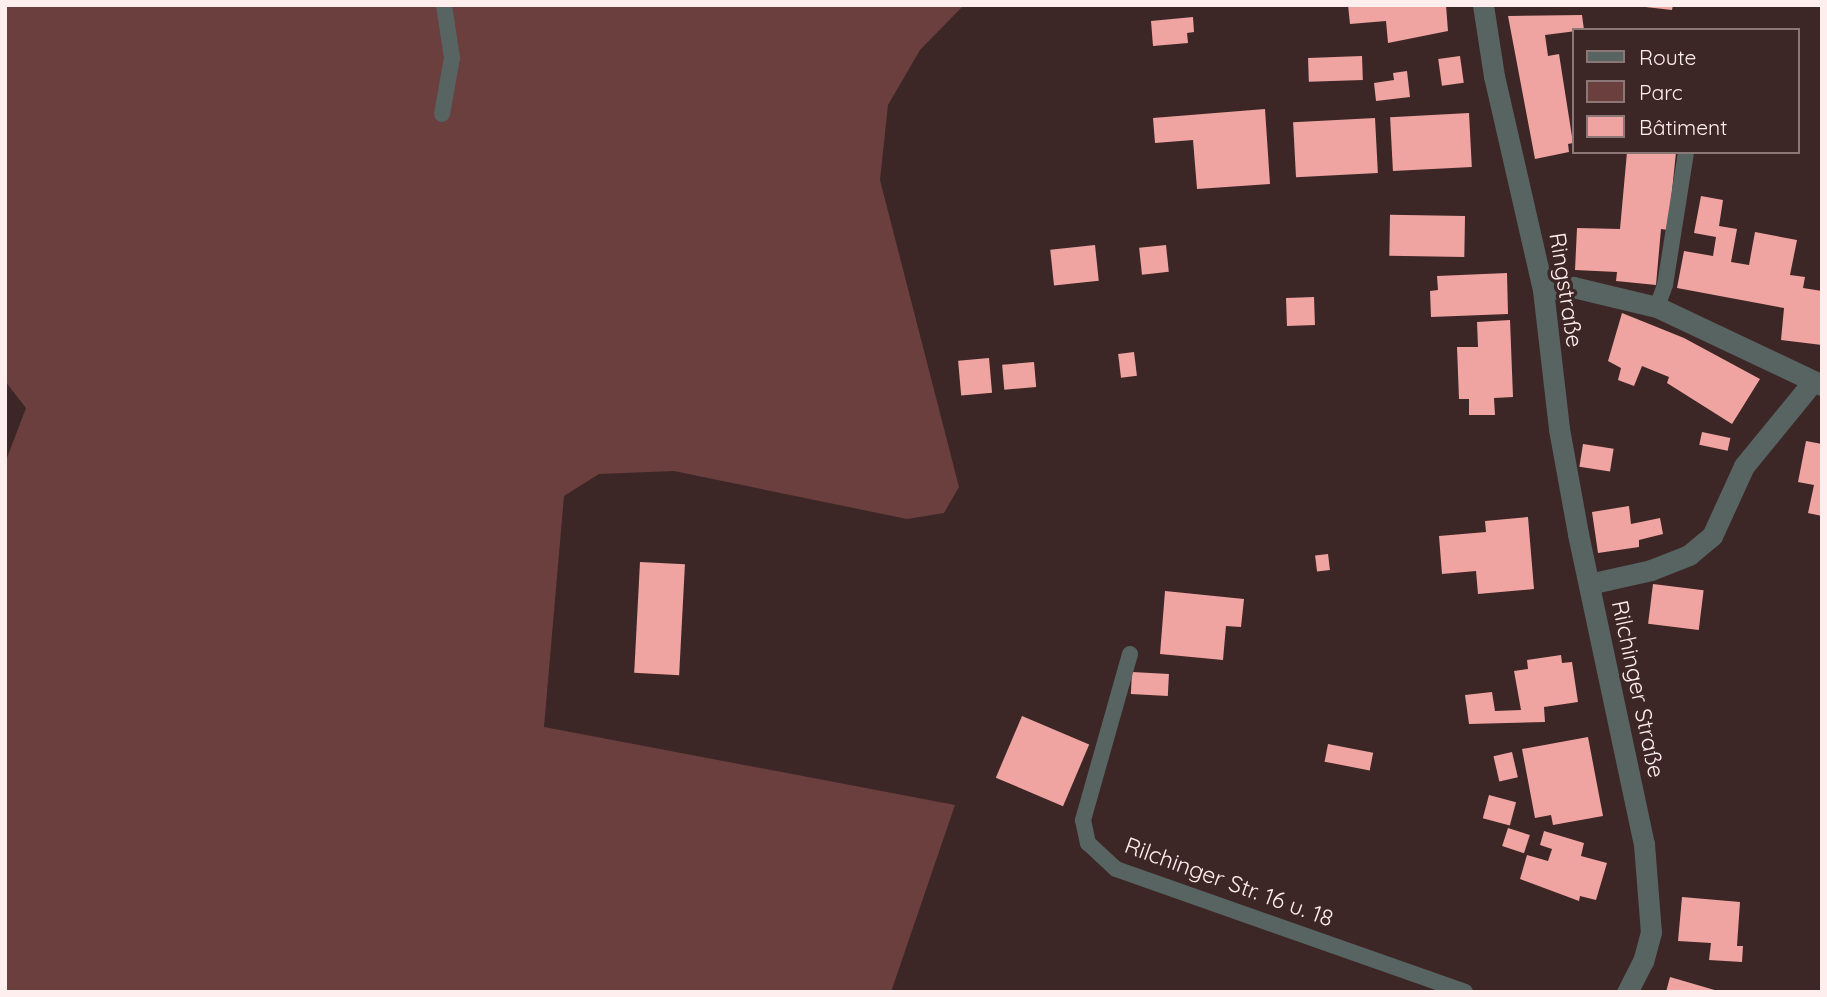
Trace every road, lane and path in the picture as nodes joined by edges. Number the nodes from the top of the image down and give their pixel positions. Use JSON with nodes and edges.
{"nodes":[{"id":1,"x":444,"y":5,"type":"edge"},
{"id":2,"x":1483,"y":5,"type":"edge"},
{"id":3,"x":442,"y":114,"type":"dead end"},
{"id":4,"x":1686,"y":154,"type":"edge"},
{"id":5,"x":1543,"y":290,"type":"junction"},
{"id":6,"x":1657,"y":307,"type":"junction"},
{"id":7,"x":1817,"y":384,"type":"edge"},
{"id":8,"x":1589,"y":584,"type":"junction"},
{"id":9,"x":1130,"y":654,"type":"dead end"},
{"id":10,"x":1465,"y":992,"type":"edge"},
{"id":11,"x":1627,"y":992,"type":"edge"}],
"edges":[{"from":1,"to":3,"type":"lane"},
{"from":2,"to":5,"type":"street","name":"Ringstraße"},
{"from":4,"to":6,"type":"lane"},
{"from":5,"to":6,"type":"street"},
{"from":5,"to":8,"type":"street","name":"Ringstraße"},
{"from":6,"to":7,"type":"street"},
{"from":7,"to":8,"type":"street","name":"Rilchinger Straße"},
{"from":8,"to":11,"type":"street","name":"Rilchinger Straße"},
{"from":9,"to":10,"type":"lane","name":"Rilchinger Str. 16 u. 18"}]}
